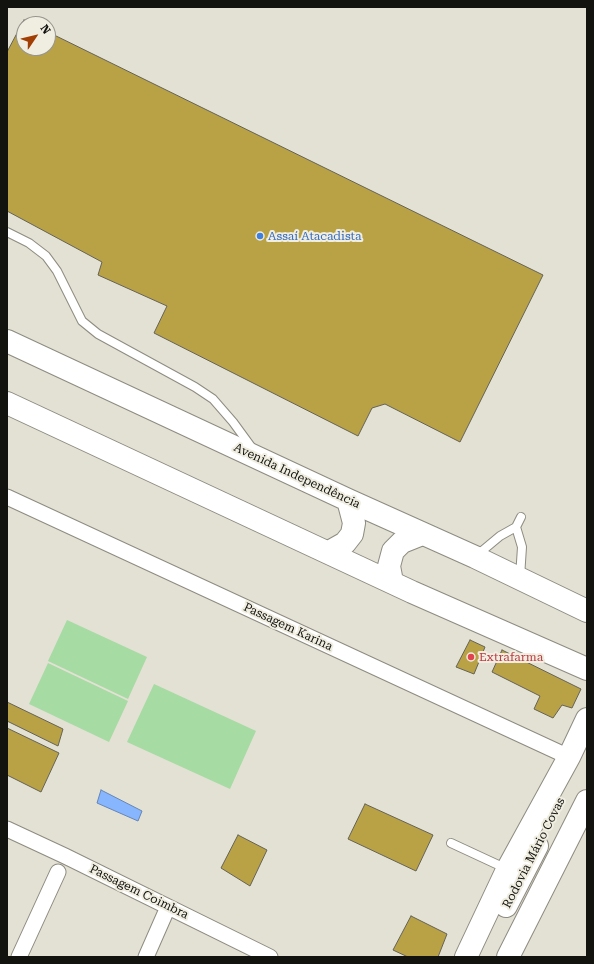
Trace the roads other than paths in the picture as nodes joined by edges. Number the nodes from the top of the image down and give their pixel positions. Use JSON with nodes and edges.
{"nodes":[{"id":1,"x":7,"y":232,"type":"edge"},
{"id":2,"x":7,"y":341,"type":"edge"},
{"id":3,"x":7,"y":402,"type":"edge"},
{"id":4,"x":259,"y":458,"type":"junction"},
{"id":5,"x":7,"y":497,"type":"edge"},
{"id":6,"x":348,"y":500,"type":"junction"},
{"id":7,"x":521,"y":517,"type":"dead end"},
{"id":8,"x":516,"y":527,"type":"junction"},
{"id":9,"x":422,"y":534,"type":"junction"},
{"id":10,"x":329,"y":552,"type":"junction"},
{"id":11,"x":475,"y":557,"type":"junction"},
{"id":12,"x":520,"y":579,"type":"junction"},
{"id":13,"x":392,"y":582,"type":"junction"},
{"id":14,"x":586,"y":609,"type":"edge"},
{"id":15,"x":583,"y":669,"type":"edge"},
{"id":16,"x":587,"y":718,"type":"edge"},
{"id":17,"x":578,"y":752,"type":"edge"},
{"id":18,"x":587,"y":801,"type":"edge"},
{"id":19,"x":7,"y":830,"type":"edge"},
{"id":20,"x":587,"y":835,"type":"edge"},
{"id":21,"x":450,"y":843,"type":"dead end"},
{"id":22,"x":507,"y":870,"type":"junction"},
{"id":23,"x":58,"y":872,"type":"dead end"},
{"id":24,"x":168,"y":907,"type":"junction"},
{"id":25,"x":19,"y":957,"type":"edge"},
{"id":26,"x":146,"y":957,"type":"edge"},
{"id":27,"x":270,"y":957,"type":"edge"},
{"id":28,"x":466,"y":957,"type":"edge"},
{"id":29,"x":480,"y":957,"type":"edge"},
{"id":30,"x":508,"y":957,"type":"edge"},
{"id":31,"x":522,"y":957,"type":"edge"}],
"edges":[{"from":1,"to":4,"type":"lane"},
{"from":2,"to":4,"type":"main road","name":"Avenida Independência"},
{"from":3,"to":10,"type":"main road"},
{"from":4,"to":6,"type":"main road","name":"Avenida Independência"},
{"from":5,"to":17,"type":"street","name":"Passagem Karina"},
{"from":6,"to":9,"type":"main road","name":"Avenida Independência"},
{"from":6,"to":10,"type":"main road"},
{"from":7,"to":8,"type":"lane"},
{"from":8,"to":11,"type":"lane"},
{"from":8,"to":12,"type":"lane"},
{"from":9,"to":11,"type":"main road","name":"Avenida Independência"},
{"from":9,"to":13,"type":"main road"},
{"from":10,"to":13,"type":"main road"},
{"from":11,"to":12,"type":"main road","name":"Avenida Independência"},
{"from":12,"to":14,"type":"main road","name":"Avenida Independência"},
{"from":13,"to":15,"type":"main road"},
{"from":16,"to":17,"type":"main road"},
{"from":17,"to":22,"type":"main road"},
{"from":17,"to":29,"type":"main road","name":"Rodovia Mário Covas"},
{"from":18,"to":30,"type":"main road","name":"Rodovia Mário Covas"},
{"from":19,"to":24,"type":"street","name":"Passagem Coimbra"},
{"from":20,"to":31,"type":"main road"},
{"from":21,"to":22,"type":"lane"},
{"from":22,"to":28,"type":"main road"},
{"from":23,"to":25,"type":"street"},
{"from":24,"to":26,"type":"street"},
{"from":24,"to":27,"type":"street","name":"Passagem Coimbra"}]}
